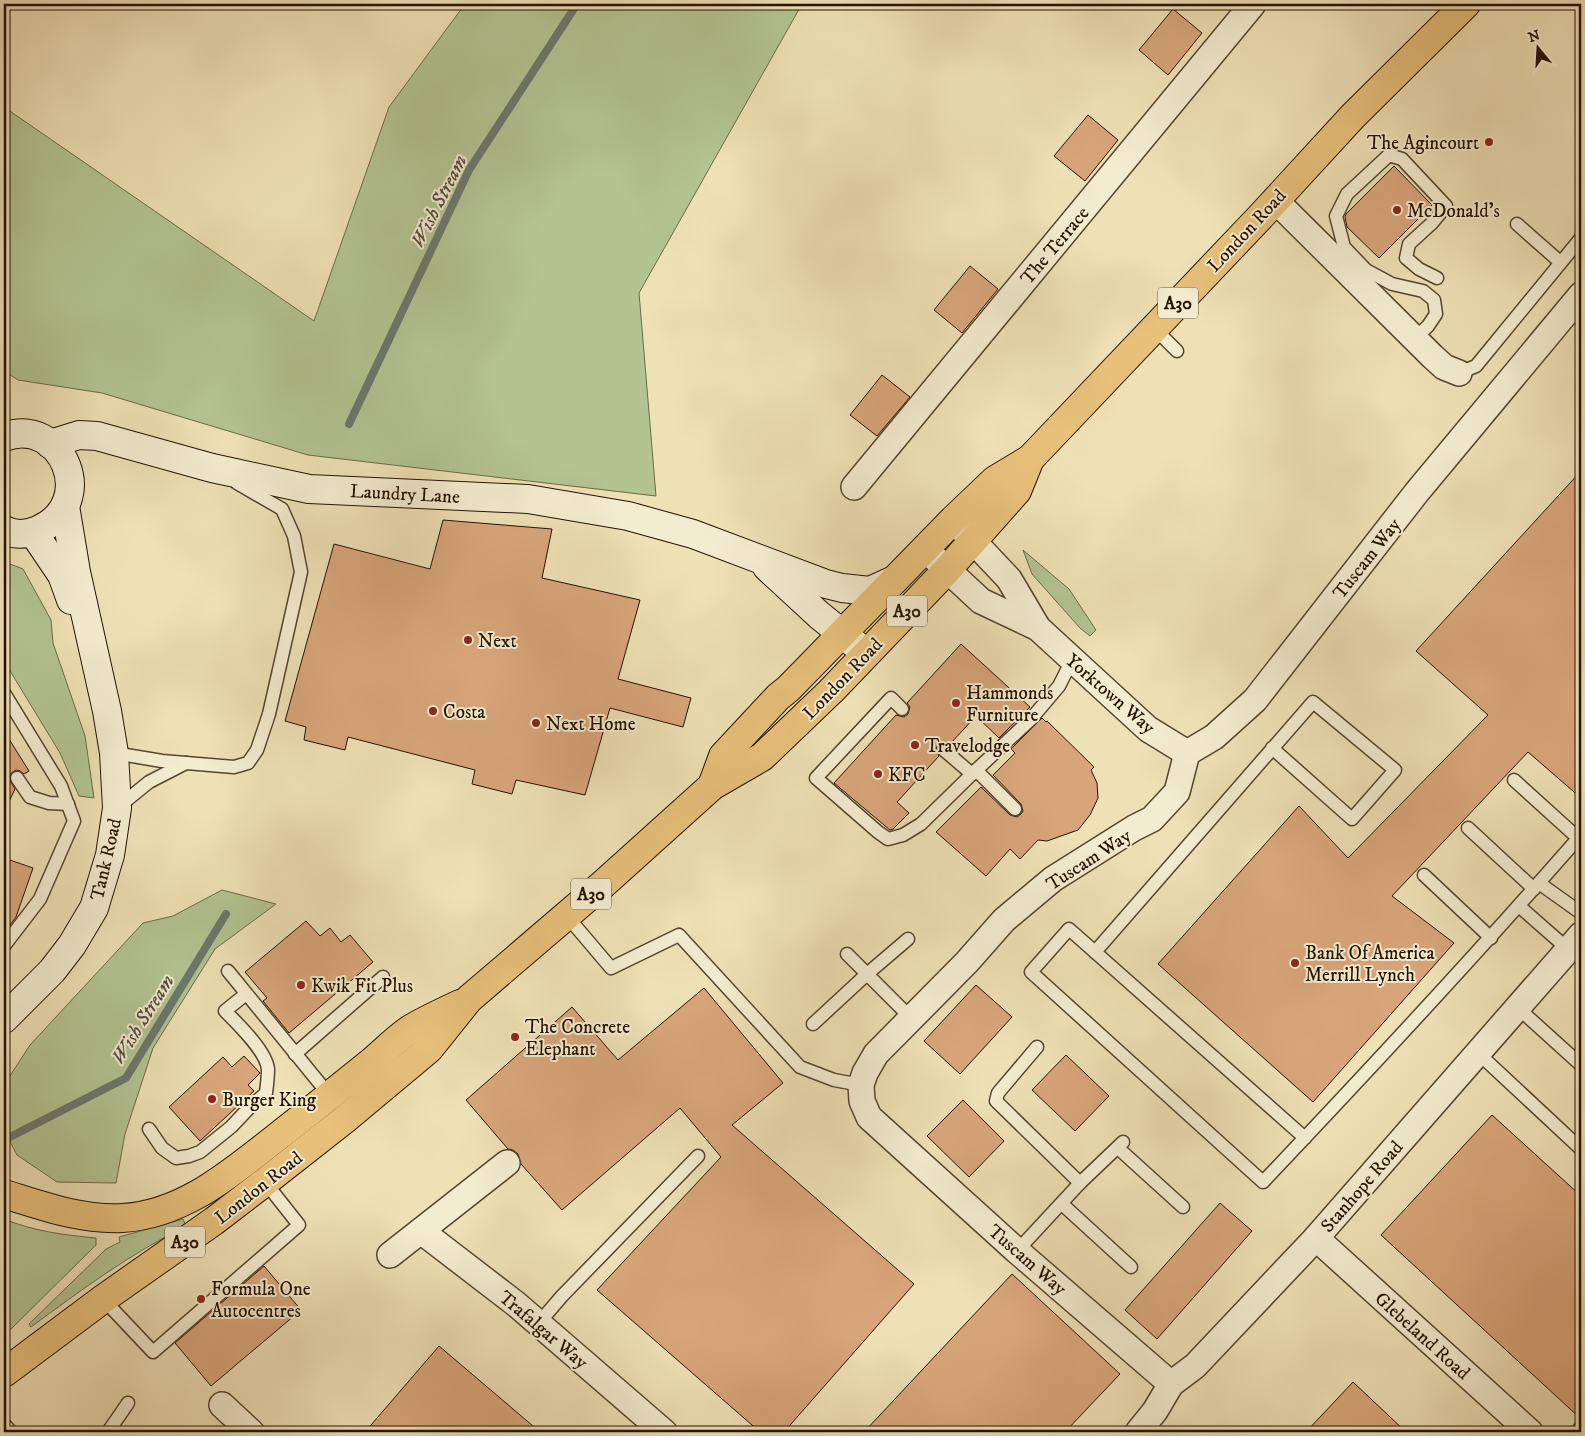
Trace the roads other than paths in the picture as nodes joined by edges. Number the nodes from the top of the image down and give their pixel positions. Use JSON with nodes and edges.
{"nodes":[{"id":1,"x":1254,"y":4,"type":"edge"},
{"id":2,"x":1466,"y":4,"type":"edge"},
{"id":3,"x":1275,"y":200,"type":"junction"},
{"id":4,"x":1517,"y":224,"type":"dead end"},
{"id":5,"x":1581,"y":238,"type":"edge"},
{"id":6,"x":1560,"y":262,"type":"junction"},
{"id":7,"x":1437,"y":278,"type":"dead end"},
{"id":8,"x":1581,"y":295,"type":"edge"},
{"id":9,"x":1154,"y":328,"type":"junction"},
{"id":10,"x":1414,"y":339,"type":"junction"},
{"id":11,"x":1177,"y":352,"type":"dead end"},
{"id":12,"x":1459,"y":373,"type":"joint"},
{"id":13,"x":6,"y":435,"type":"edge"},
{"id":14,"x":50,"y":444,"type":"junction"},
{"id":15,"x":1030,"y":460,"type":"junction"},
{"id":16,"x":212,"y":468,"type":"junction"},
{"id":17,"x":854,"y":487,"type":"dead end"},
{"id":18,"x":65,"y":506,"type":"junction"},
{"id":19,"x":954,"y":519,"type":"junction"},
{"id":20,"x":12,"y":532,"type":"edge"},
{"id":21,"x":973,"y":541,"type":"junction"},
{"id":22,"x":925,"y":549,"type":"junction"},
{"id":23,"x":759,"y":559,"type":"junction"},
{"id":24,"x":947,"y":570,"type":"junction"},
{"id":25,"x":892,"y":581,"type":"junction"},
{"id":26,"x":1038,"y":628,"type":"junction"},
{"id":27,"x":841,"y":634,"type":"junction"},
{"id":28,"x":866,"y":653,"type":"junction"},
{"id":29,"x":1072,"y":660,"type":"junction"},
{"id":30,"x":97,"y":669,"type":"junction"},
{"id":31,"x":4,"y":693,"type":"edge"},
{"id":32,"x":902,"y":709,"type":"dead end"},
{"id":33,"x":1272,"y":748,"type":"junction"},
{"id":34,"x":944,"y":750,"type":"dead end"},
{"id":35,"x":114,"y":752,"type":"junction"},
{"id":36,"x":1187,"y":753,"type":"junction"},
{"id":37,"x":186,"y":763,"type":"junction"},
{"id":38,"x":974,"y":772,"type":"junction"},
{"id":39,"x":17,"y":778,"type":"dead end"},
{"id":40,"x":1514,"y":780,"type":"dead end"},
{"id":41,"x":712,"y":786,"type":"junction"},
{"id":42,"x":68,"y":804,"type":"junction"},
{"id":43,"x":116,"y":808,"type":"junction"},
{"id":44,"x":1015,"y":809,"type":"dead end"},
{"id":45,"x":1468,"y":828,"type":"dead end"},
{"id":46,"x":1580,"y":837,"type":"edge"},
{"id":47,"x":1424,"y":875,"type":"dead end"},
{"id":48,"x":1536,"y":886,"type":"junction"},
{"id":49,"x":1519,"y":906,"type":"junction"},
{"id":50,"x":1581,"y":914,"type":"edge"},
{"id":51,"x":566,"y":916,"type":"junction"},
{"id":52,"x":1491,"y":938,"type":"junction"},
{"id":53,"x":908,"y":940,"type":"dead end"},
{"id":54,"x":1575,"y":943,"type":"edge"},
{"id":55,"x":4,"y":946,"type":"edge"},
{"id":56,"x":1095,"y":952,"type":"junction"},
{"id":57,"x":847,"y":954,"type":"dead end"},
{"id":58,"x":228,"y":971,"type":"dead end"},
{"id":59,"x":866,"y":974,"type":"junction"},
{"id":60,"x":383,"y":977,"type":"dead end"},
{"id":61,"x":246,"y":994,"type":"junction"},
{"id":62,"x":469,"y":999,"type":"junction"},
{"id":63,"x":1518,"y":1008,"type":"junction"},
{"id":64,"x":911,"y":1018,"type":"junction"},
{"id":65,"x":4,"y":1019,"type":"edge"},
{"id":66,"x":813,"y":1024,"type":"dead end"},
{"id":67,"x":1037,"y":1047,"type":"dead end"},
{"id":68,"x":295,"y":1054,"type":"junction"},
{"id":69,"x":1478,"y":1054,"type":"junction"},
{"id":70,"x":1581,"y":1065,"type":"edge"},
{"id":71,"x":861,"y":1085,"type":"junction"},
{"id":72,"x":330,"y":1096,"type":"junction"},
{"id":73,"x":149,"y":1129,"type":"dead end"},
{"id":74,"x":1304,"y":1138,"type":"junction"},
{"id":75,"x":1581,"y":1148,"type":"edge"},
{"id":76,"x":698,"y":1156,"type":"dead end"},
{"id":77,"x":506,"y":1163,"type":"dead end"},
{"id":78,"x":1080,"y":1183,"type":"junction"},
{"id":79,"x":273,"y":1192,"type":"junction"},
{"id":80,"x":4,"y":1194,"type":"edge"},
{"id":81,"x":1062,"y":1204,"type":"junction"},
{"id":82,"x":1183,"y":1207,"type":"dead end"},
{"id":83,"x":421,"y":1231,"type":"junction"},
{"id":84,"x":1316,"y":1238,"type":"junction"},
{"id":85,"x":1018,"y":1251,"type":"junction"},
{"id":86,"x":390,"y":1255,"type":"dead end"},
{"id":87,"x":1131,"y":1267,"type":"dead end"},
{"id":88,"x":103,"y":1299,"type":"junction"},
{"id":89,"x":538,"y":1324,"type":"junction"},
{"id":90,"x":4,"y":1373,"type":"edge"},
{"id":91,"x":1170,"y":1384,"type":"junction"},
{"id":92,"x":128,"y":1403,"type":"dead end"},
{"id":93,"x":222,"y":1405,"type":"dead end"},
{"id":94,"x":4,"y":1424,"type":"edge"},
{"id":95,"x":1581,"y":1427,"type":"edge"},
{"id":96,"x":11,"y":1432,"type":"edge"},
{"id":97,"x":108,"y":1432,"type":"edge"},
{"id":98,"x":251,"y":1432,"type":"edge"},
{"id":99,"x":664,"y":1432,"type":"edge"},
{"id":100,"x":1138,"y":1432,"type":"edge"},
{"id":101,"x":1530,"y":1432,"type":"edge"},
{"id":102,"x":1577,"y":1432,"type":"edge"}],
"edges":[{"from":1,"to":17,"type":"street","name":"The Terrace"},
{"from":2,"to":3,"type":"main road","name":"London Road","number":"A30"},
{"from":3,"to":9,"type":"main road","name":"London Road","number":"A30"},
{"from":3,"to":10,"type":"street"},
{"from":4,"to":6,"type":"lane"},
{"from":5,"to":6,"type":"lane"},
{"from":6,"to":12,"type":"lane"},
{"from":7,"to":10,"type":"lane"},
{"from":8,"to":36,"type":"street","name":"Tuscam Way"},
{"from":9,"to":11,"type":"lane"},
{"from":9,"to":15,"type":"main road","name":"London Road","number":"A30"},
{"from":10,"to":12,"type":"street"},
{"from":13,"to":14,"type":"street"},
{"from":14,"to":16,"type":"street","name":"Laundry Lane"},
{"from":14,"to":18,"type":"street"},
{"from":15,"to":19,"type":"main road","name":"London Road","number":"A30"},
{"from":15,"to":21,"type":"main road","name":"London Road","number":"A30"},
{"from":16,"to":23,"type":"street","name":"Laundry Lane"},
{"from":16,"to":37,"type":"lane"},
{"from":18,"to":20,"type":"street"},
{"from":18,"to":30,"type":"street","name":"Tank Road"},
{"from":19,"to":21,"type":"street","name":"Yorktown Way"},
{"from":19,"to":22,"type":"main road","name":"London Road","number":"A30"},
{"from":20,"to":30,"type":"street","name":"Tank Road"},
{"from":21,"to":24,"type":"main road","name":"London Road","number":"A30"},
{"from":21,"to":26,"type":"street","name":"Yorktown Way"},
{"from":22,"to":24,"type":"street","name":"Yorktown Way"},
{"from":22,"to":25,"type":"main road","name":"London Road","number":"A30"},
{"from":23,"to":25,"type":"street","name":"Laundry Lane"},
{"from":23,"to":27,"type":"street","name":"Laundry Lane"},
{"from":24,"to":26,"type":"street","name":"Yorktown Way"},
{"from":24,"to":28,"type":"main road","name":"London Road","number":"A30"},
{"from":25,"to":27,"type":"main road","name":"London Road","number":"A30"},
{"from":26,"to":29,"type":"street","name":"Yorktown Way"},
{"from":27,"to":28,"type":"street","name":"Laundry Lane"},
{"from":27,"to":41,"type":"main road","name":"London Road","number":"A30"},
{"from":28,"to":41,"type":"main road","name":"London Road","number":"A30"},
{"from":29,"to":36,"type":"street","name":"Yorktown Way"},
{"from":29,"to":38,"type":"lane"},
{"from":30,"to":35,"type":"street","name":"Tank Road"},
{"from":31,"to":42,"type":"lane"},
{"from":32,"to":38,"type":"lane"},
{"from":33,"to":33,"type":"lane"},
{"from":33,"to":56,"type":"lane"},
{"from":34,"to":38,"type":"lane"},
{"from":35,"to":37,"type":"lane"},
{"from":35,"to":43,"type":"street","name":"Tank Road"},
{"from":36,"to":64,"type":"street","name":"Tuscam Way"},
{"from":37,"to":43,"type":"lane"},
{"from":38,"to":44,"type":"lane"},
{"from":39,"to":42,"type":"lane"},
{"from":40,"to":46,"type":"lane"},
{"from":41,"to":51,"type":"main road","name":"London Road","number":"A30"},
{"from":42,"to":55,"type":"lane"},
{"from":43,"to":65,"type":"street","name":"Tank Road"},
{"from":45,"to":48,"type":"lane"},
{"from":46,"to":48,"type":"lane"},
{"from":47,"to":52,"type":"lane"},
{"from":48,"to":49,"type":"lane"},
{"from":48,"to":50,"type":"lane"},
{"from":49,"to":52,"type":"lane"},
{"from":49,"to":54,"type":"lane"},
{"from":51,"to":62,"type":"main road","name":"London Road","number":"A30"},
{"from":51,"to":71,"type":"lane"},
{"from":52,"to":74,"type":"lane"},
{"from":53,"to":59,"type":"lane"},
{"from":54,"to":63,"type":"street","name":"Stanhope Road"},
{"from":56,"to":74,"type":"lane"},
{"from":56,"to":74,"type":"lane"},
{"from":57,"to":59,"type":"lane"},
{"from":58,"to":61,"type":"lane"},
{"from":59,"to":64,"type":"lane"},
{"from":59,"to":66,"type":"lane"},
{"from":60,"to":68,"type":"lane"},
{"from":61,"to":68,"type":"lane"},
{"from":61,"to":73,"type":"lane"},
{"from":62,"to":72,"type":"main road","name":"London Road","number":"A30"},
{"from":62,"to":79,"type":"main road","name":"London Road","number":"A30"},
{"from":63,"to":69,"type":"street","name":"Stanhope Road"},
{"from":63,"to":70,"type":"lane"},
{"from":64,"to":71,"type":"street","name":"Tuscam Way"},
{"from":67,"to":78,"type":"lane"},
{"from":68,"to":72,"type":"lane"},
{"from":69,"to":75,"type":"lane"},
{"from":69,"to":84,"type":"street","name":"Stanhope Road"},
{"from":71,"to":85,"type":"street","name":"Tuscam Way"},
{"from":72,"to":80,"type":"main road","name":"London Road","number":"A30"},
{"from":76,"to":89,"type":"lane"},
{"from":77,"to":83,"type":"street"},
{"from":78,"to":81,"type":"lane"},
{"from":78,"to":82,"type":"lane"},
{"from":79,"to":88,"type":"main road","name":"London Road","number":"A30"},
{"from":79,"to":88,"type":"lane"},
{"from":81,"to":85,"type":"lane"},
{"from":81,"to":87,"type":"lane"},
{"from":83,"to":86,"type":"street"},
{"from":83,"to":89,"type":"street","name":"Trafalgar Way"},
{"from":84,"to":91,"type":"street","name":"Stanhope Road"},
{"from":84,"to":101,"type":"street","name":"Glebeland Road"},
{"from":85,"to":91,"type":"street","name":"Tuscam Way"},
{"from":88,"to":90,"type":"main road","name":"London Road","number":"A30"},
{"from":89,"to":99,"type":"street","name":"Trafalgar Way"},
{"from":91,"to":100,"type":"street","name":"Stanhope Road"},
{"from":92,"to":97,"type":"lane"},
{"from":93,"to":98,"type":"street"},
{"from":94,"to":96,"type":"lane"},
{"from":95,"to":102,"type":"lane"}]}
